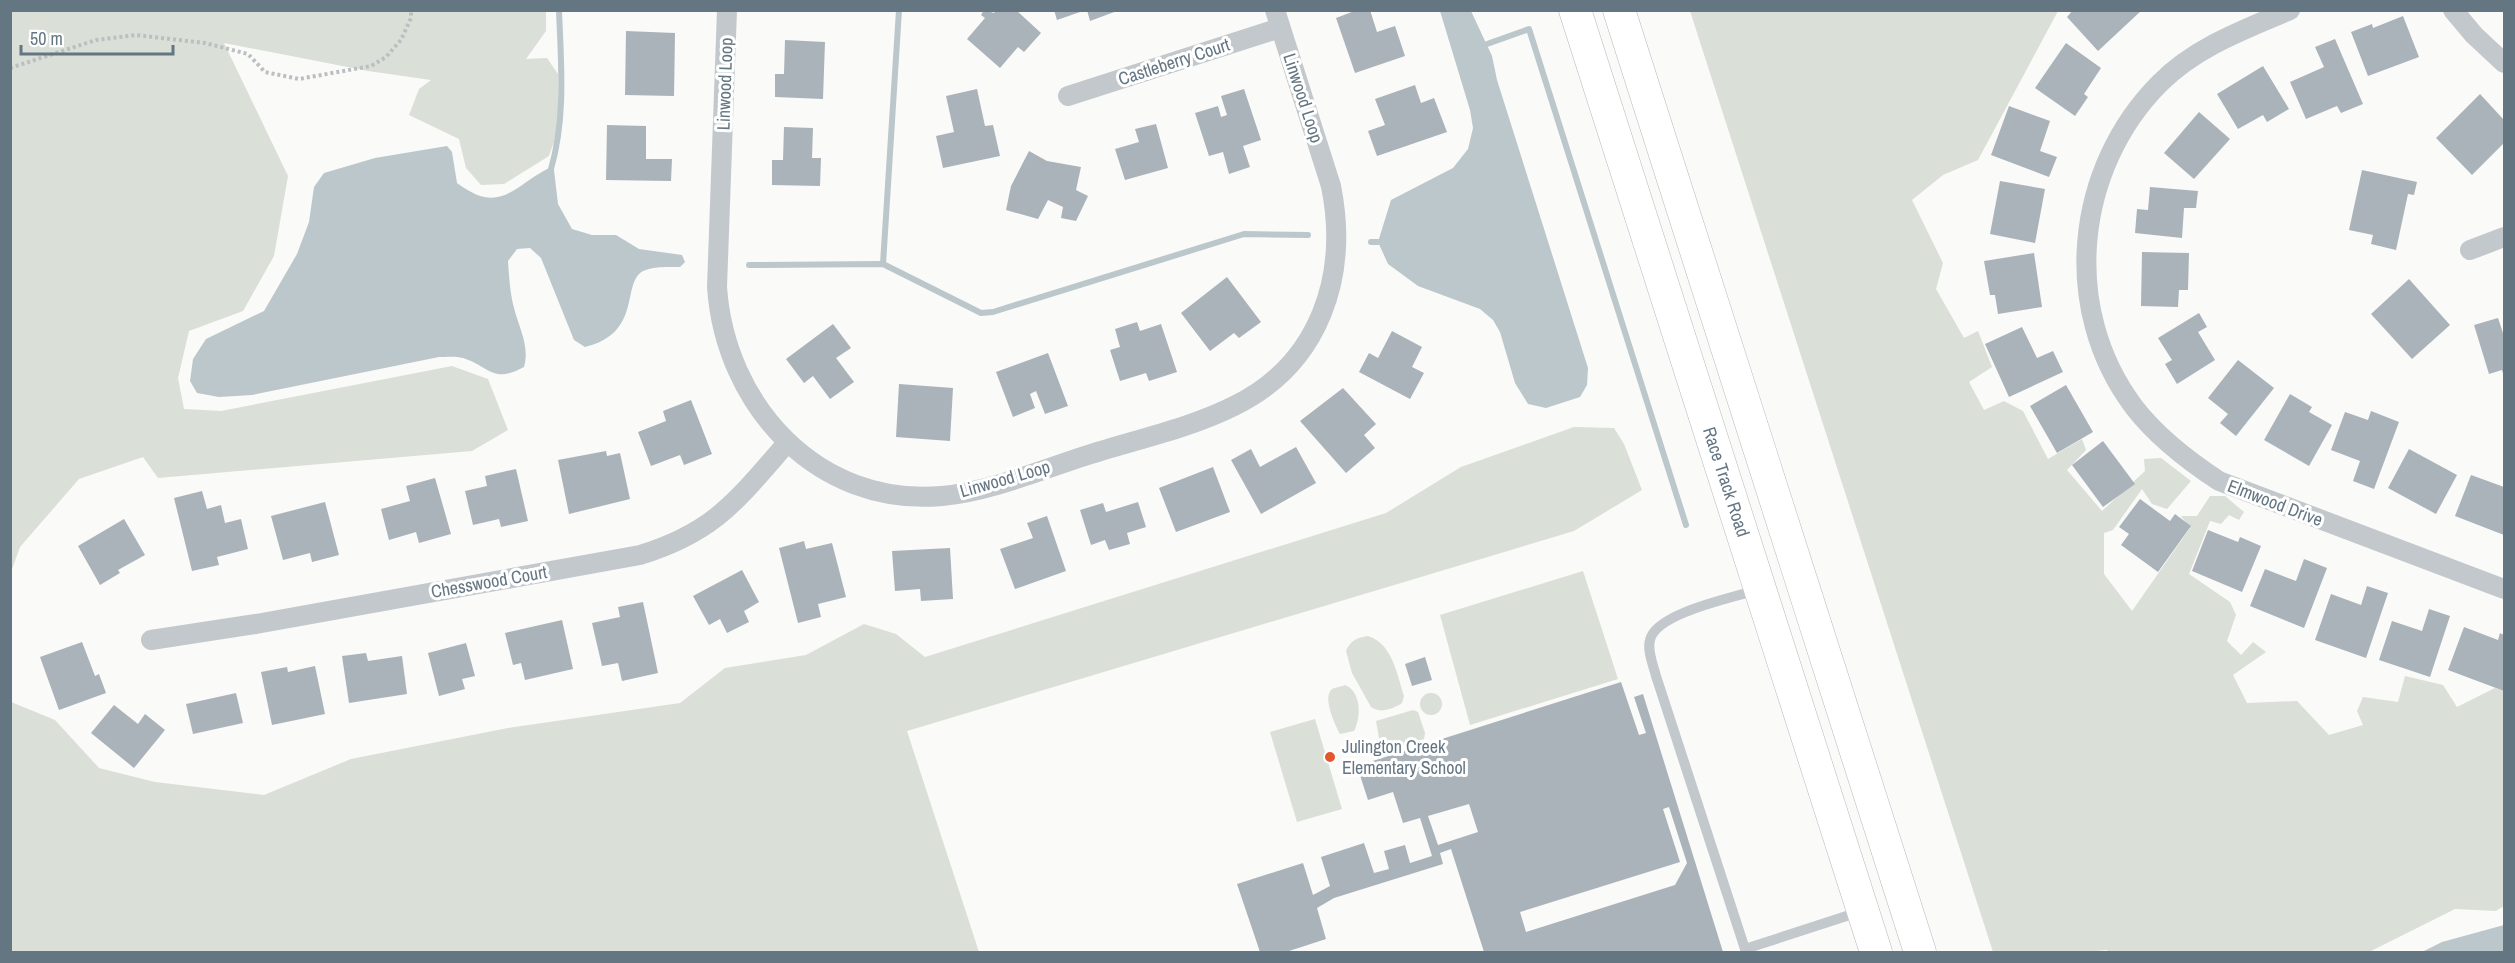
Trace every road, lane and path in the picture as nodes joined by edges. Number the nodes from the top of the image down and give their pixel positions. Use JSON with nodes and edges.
{"nodes":[{"id":1,"x":411,"y":10,"type":"edge"},
{"id":2,"x":728,"y":10,"type":"edge"},
{"id":3,"x":1575,"y":10,"type":"edge"},
{"id":4,"x":1619,"y":10,"type":"edge"},
{"id":5,"x":2290,"y":10,"type":"edge"},
{"id":6,"x":2453,"y":10,"type":"edge"},
{"id":7,"x":1278,"y":19,"type":"edge"},
{"id":8,"x":2505,"y":63,"type":"edge"},
{"id":9,"x":10,"y":68,"type":"edge"},
{"id":10,"x":1068,"y":96,"type":"dead end"},
{"id":11,"x":2505,"y":237,"type":"edge"},
{"id":12,"x":2470,"y":250,"type":"dead end"},
{"id":13,"x":788,"y":443,"type":"junction"},
{"id":14,"x":1760,"y":589,"type":"junction"},
{"id":15,"x":2505,"y":589,"type":"edge"},
{"id":16,"x":1813,"y":619,"type":"junction"},
{"id":17,"x":151,"y":640,"type":"dead end"},
{"id":18,"x":1902,"y":898,"type":"junction"},
{"id":19,"x":1863,"y":910,"type":"junction"},
{"id":20,"x":1746,"y":951,"type":"edge"},
{"id":21,"x":1876,"y":952,"type":"edge"},
{"id":22,"x":1920,"y":952,"type":"edge"}],
"edges":[{"from":1,"to":9,"type":"path"},
{"from":2,"to":13,"type":"street","name":"Linwood Loop"},
{"from":3,"to":14,"type":"main road","name":"Race Track Road"},
{"from":4,"to":16,"type":"main road"},
{"from":5,"to":15,"type":"street","name":"Elmwood Drive"},
{"from":6,"to":8,"type":"street"},
{"from":7,"to":10,"type":"street","name":"Castleberry Court"},
{"from":7,"to":13,"type":"street","name":"Linwood Loop"},
{"from":11,"to":12,"type":"street"},
{"from":13,"to":17,"type":"street","name":"Chesswood Court"},
{"from":14,"to":16,"type":"main road"},
{"from":14,"to":19,"type":"main road","name":"Race Track Road"},
{"from":14,"to":20,"type":"lane"},
{"from":16,"to":18,"type":"main road"},
{"from":18,"to":19,"type":"main road"},
{"from":18,"to":22,"type":"main road"},
{"from":19,"to":20,"type":"lane"},
{"from":19,"to":21,"type":"main road","name":"Race Track Road"}]}
